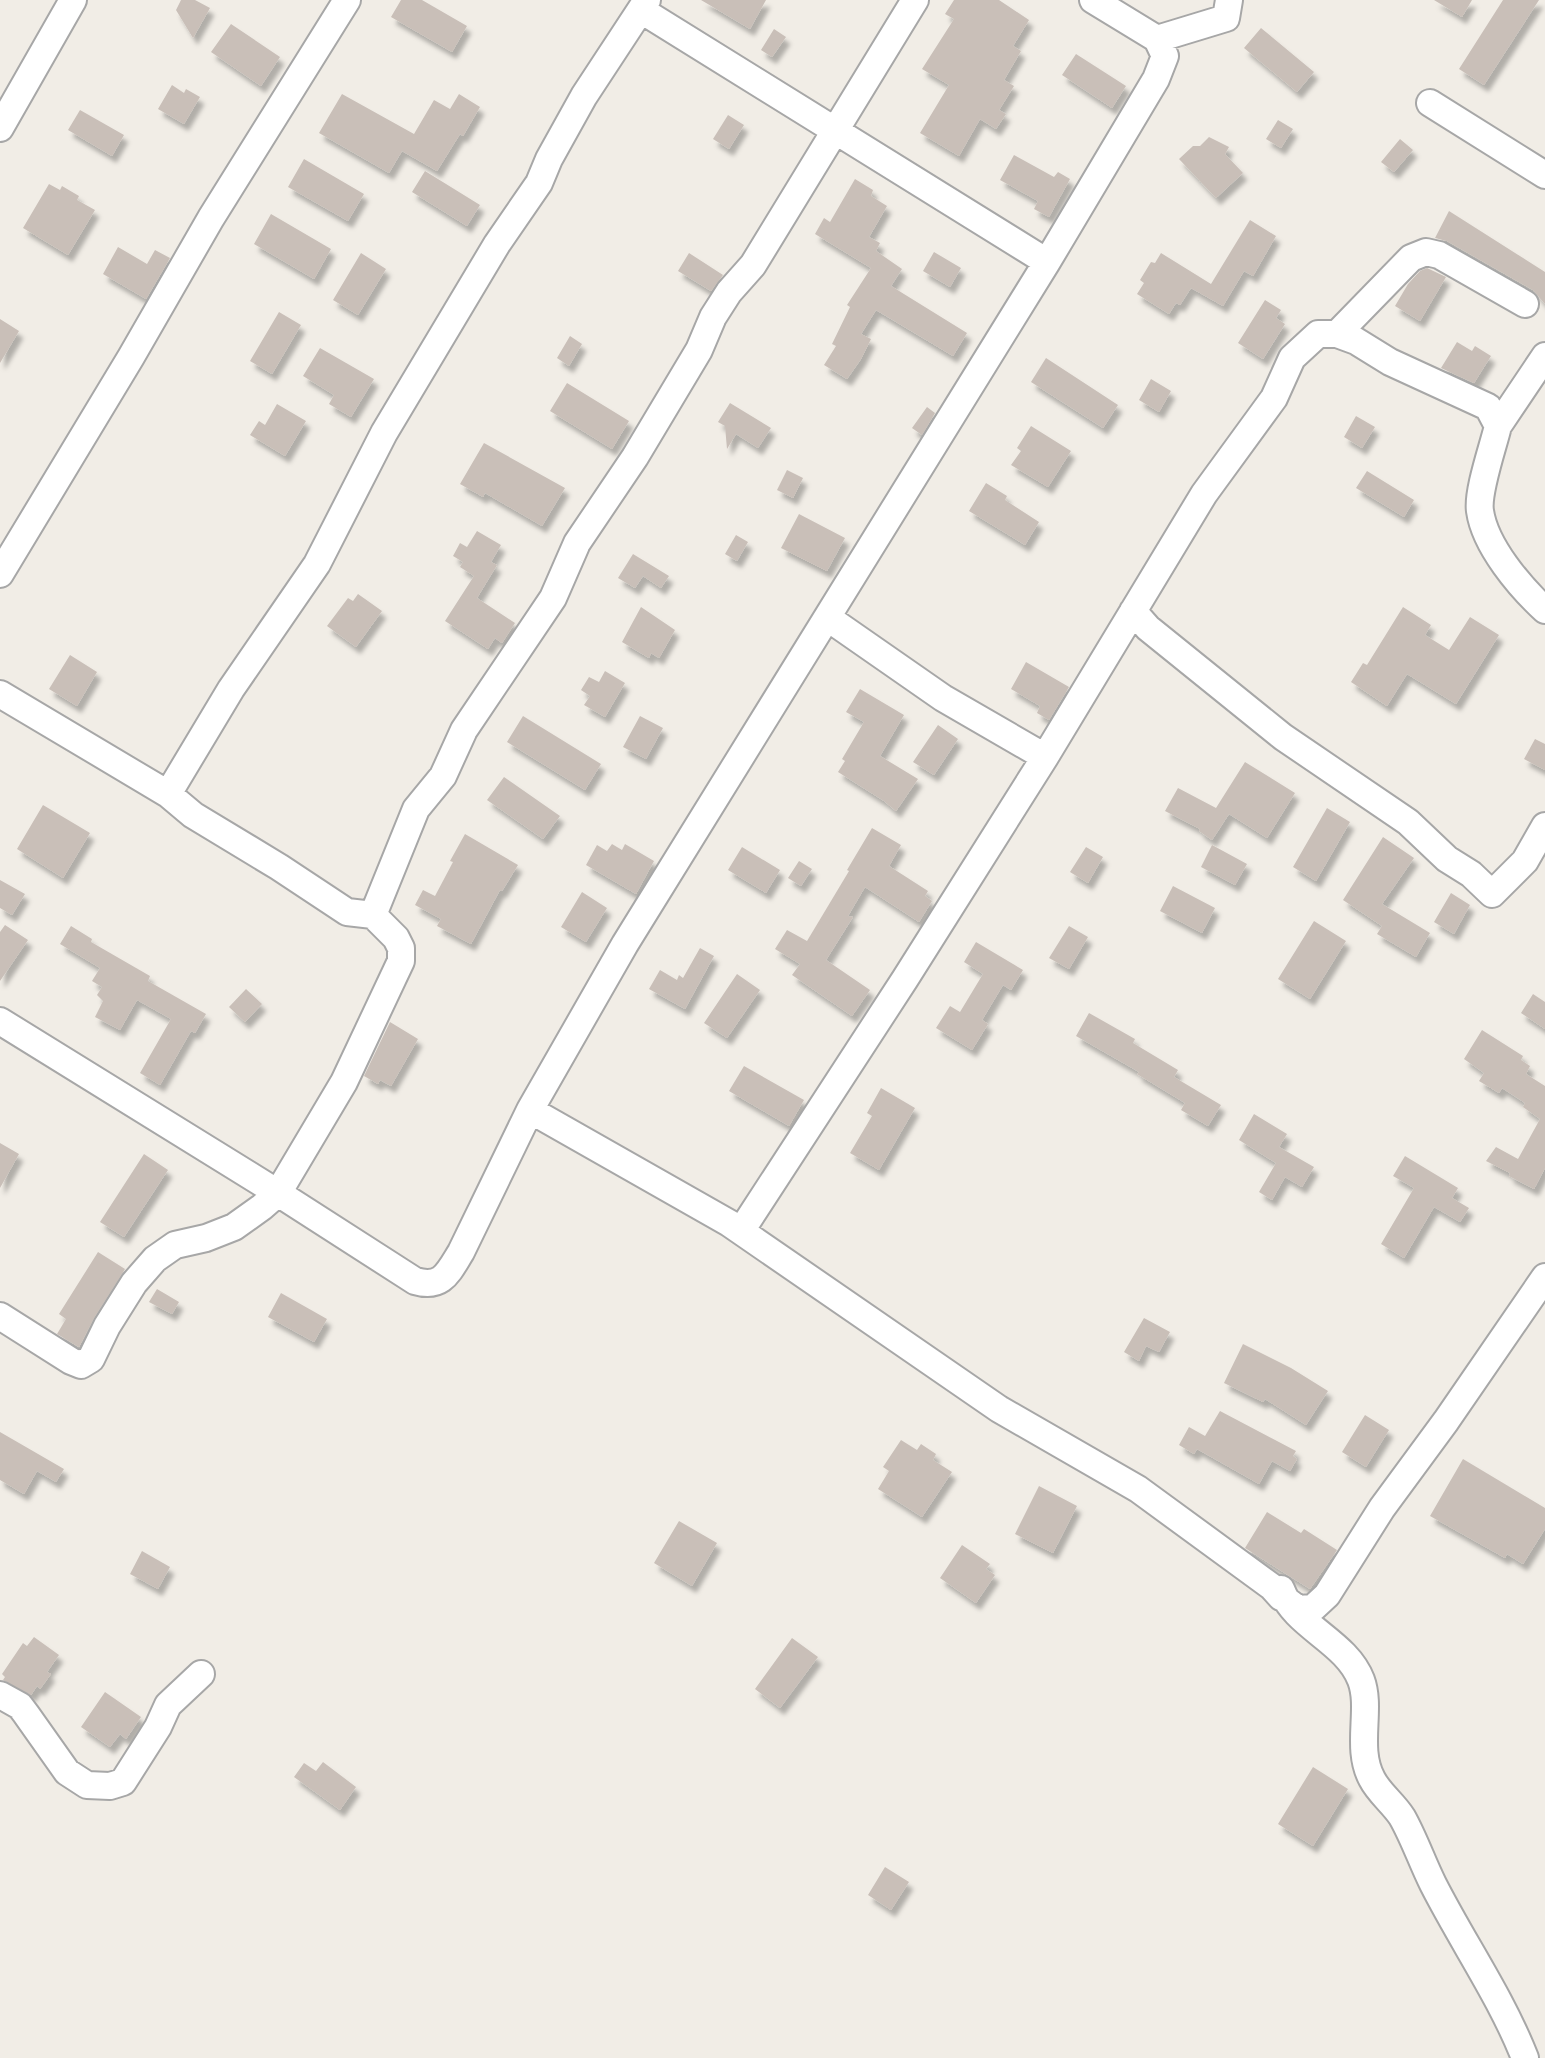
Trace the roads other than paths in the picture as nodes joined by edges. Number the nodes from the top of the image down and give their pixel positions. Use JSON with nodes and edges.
{"nodes":[{"id":1,"x":73,"y":0,"type":"edge"},
{"id":2,"x":347,"y":0,"type":"edge"},
{"id":3,"x":915,"y":0,"type":"edge"},
{"id":4,"x":1093,"y":0,"type":"edge"},
{"id":5,"x":1228,"y":0,"type":"edge"},
{"id":6,"x":644,"y":5,"type":"edge"},
{"id":7,"x":1157,"y":39,"type":"junction"},
{"id":8,"x":1430,"y":103,"type":"dead end"},
{"id":9,"x":0,"y":128,"type":"edge"},
{"id":10,"x":836,"y":131,"type":"junction"},
{"id":11,"x":1545,"y":175,"type":"edge"},
{"id":12,"x":1046,"y":262,"type":"junction"},
{"id":13,"x":1525,"y":304,"type":"dead end"},
{"id":14,"x":1337,"y":334,"type":"junction"},
{"id":15,"x":1545,"y":356,"type":"edge"},
{"id":16,"x":1498,"y":426,"type":"junction"},
{"id":17,"x":0,"y":573,"type":"edge"},
{"id":18,"x":1545,"y":610,"type":"edge"},
{"id":19,"x":1133,"y":611,"type":"junction"},
{"id":20,"x":828,"y":618,"type":"junction"},
{"id":21,"x":0,"y":694,"type":"edge"},
{"id":22,"x":1045,"y":757,"type":"junction"},
{"id":23,"x":168,"y":794,"type":"junction"},
{"id":24,"x":1545,"y":826,"type":"edge"},
{"id":25,"x":373,"y":915,"type":"junction"},
{"id":26,"x":0,"y":1021,"type":"edge"},
{"id":27,"x":530,"y":1110,"type":"junction"},
{"id":28,"x":278,"y":1193,"type":"junction"},
{"id":29,"x":741,"y":1231,"type":"junction"},
{"id":30,"x":1545,"y":1277,"type":"edge"},
{"id":31,"x":0,"y":1316,"type":"edge"},
{"id":32,"x":1283,"y":1598,"type":"junction"},
{"id":33,"x":201,"y":1674,"type":"dead end"},
{"id":34,"x":0,"y":1695,"type":"edge"},
{"id":35,"x":1525,"y":2058,"type":"edge"}],
"edges":[{"from":1,"to":9,"type":"street"},
{"from":2,"to":17,"type":"street"},
{"from":3,"to":10,"type":"street"},
{"from":4,"to":7,"type":"street"},
{"from":5,"to":7,"type":"street"},
{"from":6,"to":10,"type":"street"},
{"from":6,"to":23,"type":"street"},
{"from":7,"to":12,"type":"street"},
{"from":8,"to":11,"type":"street"},
{"from":10,"to":12,"type":"street"},
{"from":10,"to":25,"type":"street"},
{"from":12,"to":20,"type":"street"},
{"from":13,"to":14,"type":"street"},
{"from":14,"to":16,"type":"street"},
{"from":14,"to":19,"type":"street"},
{"from":15,"to":16,"type":"street"},
{"from":16,"to":18,"type":"street"},
{"from":19,"to":22,"type":"street"},
{"from":19,"to":24,"type":"street"},
{"from":20,"to":22,"type":"street"},
{"from":20,"to":27,"type":"street"},
{"from":21,"to":23,"type":"street"},
{"from":22,"to":29,"type":"street"},
{"from":23,"to":25,"type":"street"},
{"from":25,"to":28,"type":"street"},
{"from":26,"to":28,"type":"street"},
{"from":27,"to":28,"type":"street"},
{"from":27,"to":29,"type":"street"},
{"from":28,"to":31,"type":"street"},
{"from":29,"to":32,"type":"street"},
{"from":30,"to":32,"type":"street"},
{"from":32,"to":35,"type":"street"},
{"from":33,"to":34,"type":"street"}]}
